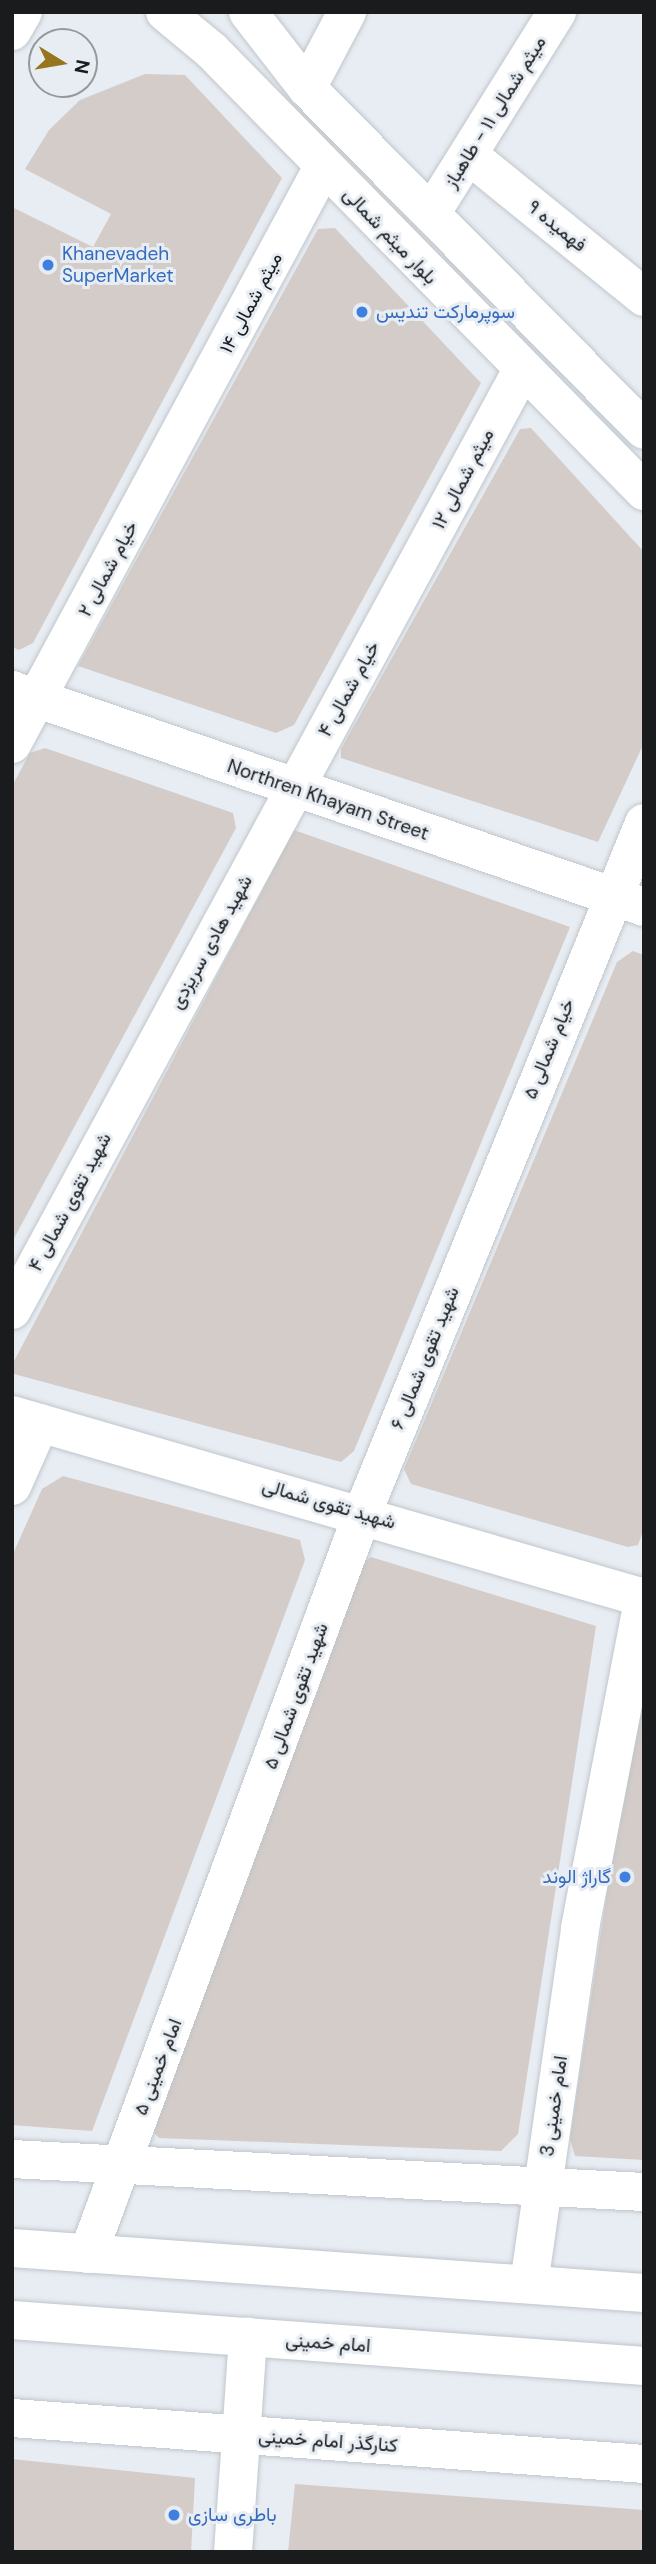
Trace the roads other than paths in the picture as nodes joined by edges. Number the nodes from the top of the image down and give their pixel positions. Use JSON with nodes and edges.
{"nodes":[{"id":1,"x":23,"y":12,"type":"edge"},
{"id":2,"x":165,"y":12,"type":"edge"},
{"id":3,"x":248,"y":12,"type":"edge"},
{"id":4,"x":347,"y":12,"type":"edge"},
{"id":5,"x":557,"y":12,"type":"edge"},
{"id":6,"x":12,"y":31,"type":"edge"},
{"id":7,"x":307,"y":88,"type":"junction"},
{"id":8,"x":470,"y":156,"type":"junction"},
{"id":9,"x":323,"y":167,"type":"junction"},
{"id":10,"x":432,"y":212,"type":"junction"},
{"id":11,"x":644,"y":297,"type":"edge"},
{"id":12,"x":522,"y":370,"type":"junction"},
{"id":13,"x":644,"y":430,"type":"edge"},
{"id":14,"x":178,"y":438,"type":"joint"},
{"id":15,"x":644,"y":491,"type":"edge"},
{"id":16,"x":404,"y":588,"type":"joint"},
{"id":17,"x":25,"y":695,"type":"edge"},
{"id":18,"x":12,"y":744,"type":"edge"},
{"id":19,"x":294,"y":790,"type":"junction"},
{"id":20,"x":644,"y":823,"type":"edge"},
{"id":21,"x":627,"y":902,"type":"edge"},
{"id":22,"x":127,"y":1095,"type":"joint"},
{"id":23,"x":487,"y":1203,"type":"joint"},
{"id":24,"x":12,"y":1310,"type":"edge"},
{"id":25,"x":26,"y":1419,"type":"edge"},
{"id":26,"x":12,"y":1486,"type":"edge"},
{"id":27,"x":363,"y":1512,"type":"junction"},
{"id":28,"x":644,"y":1597,"type":"edge"},
{"id":29,"x":228,"y":1880,"type":"joint"},
{"id":30,"x":12,"y":2159,"type":"edge"},
{"id":31,"x":120,"y":2166,"type":"junction"},
{"id":32,"x":542,"y":2188,"type":"junction"},
{"id":33,"x":644,"y":2192,"type":"edge"},
{"id":34,"x":12,"y":2248,"type":"edge"},
{"id":35,"x":88,"y":2254,"type":"junction"},
{"id":36,"x":529,"y":2284,"type":"junction"},
{"id":37,"x":644,"y":2293,"type":"edge"},
{"id":38,"x":12,"y":2320,"type":"edge"},
{"id":39,"x":248,"y":2337,"type":"junction"},
{"id":40,"x":644,"y":2366,"type":"edge"},
{"id":41,"x":12,"y":2418,"type":"edge"},
{"id":42,"x":242,"y":2435,"type":"junction"},
{"id":43,"x":644,"y":2463,"type":"edge"},
{"id":44,"x":233,"y":2552,"type":"edge"}],
"edges":[{"from":1,"to":6,"type":"street"},
{"from":2,"to":9,"type":"street","name":"بلوار میثم شمالی"},
{"from":3,"to":7,"type":"street"},
{"from":4,"to":7,"type":"street"},
{"from":5,"to":8,"type":"street","name":"میثم شمالی ۱۱ - طاهباز"},
{"from":7,"to":10,"type":"street"},
{"from":8,"to":10,"type":"street","name":"میثم شمالی ۱۱ - طاهباز"},
{"from":8,"to":11,"type":"street","name":"فهمیده ۹"},
{"from":9,"to":12,"type":"street","name":"بلوار میثم شمالی"},
{"from":9,"to":14,"type":"street","name":"میثم شمالی ۱۴"},
{"from":10,"to":13,"type":"street"},
{"from":12,"to":15,"type":"street","name":"بلوار میثم شمالی"},
{"from":12,"to":16,"type":"street","name":"میثم شمالی ۱۲"},
{"from":14,"to":17,"type":"street","name":"خیام شمالی ۲"},
{"from":16,"to":19,"type":"street","name":"خیام شمالی ۴"},
{"from":17,"to":18,"type":"street","name":"خیام شمالی ۲"},
{"from":17,"to":19,"type":"street","name":"Northren Khayam Street"},
{"from":19,"to":21,"type":"street","name":"Northren Khayam Street"},
{"from":19,"to":22,"type":"street","name":"شهید هادی سریزدی"},
{"from":20,"to":21,"type":"street","name":"خیام شمالی ۵"},
{"from":21,"to":23,"type":"street","name":"خیام شمالی ۵"},
{"from":22,"to":24,"type":"street","name":"شهید تقوی شمالی ۴"},
{"from":23,"to":27,"type":"street","name":"شهید تقوی شمالی ۶"},
{"from":25,"to":26,"type":"street"},
{"from":25,"to":27,"type":"street","name":"شهید تقوی شمالی"},
{"from":27,"to":28,"type":"street","name":"شهید تقوی شمالی"},
{"from":27,"to":29,"type":"street","name":"شهید تقوی شمالی ۵"},
{"from":28,"to":32,"type":"street","name":"امام خمینی 3"},
{"from":29,"to":31,"type":"street","name":"امام خمینی ۵"},
{"from":30,"to":31,"type":"street"},
{"from":31,"to":32,"type":"street"},
{"from":31,"to":35,"type":"street","name":"امام خمینی ۵"},
{"from":32,"to":33,"type":"street"},
{"from":32,"to":36,"type":"street","name":"امام خمینی 3"},
{"from":34,"to":35,"type":"street"},
{"from":35,"to":36,"type":"street"},
{"from":36,"to":37,"type":"street"},
{"from":38,"to":39,"type":"street","name":"امام خمینی"},
{"from":39,"to":40,"type":"street","name":"امام خمینی"},
{"from":39,"to":42,"type":"street"},
{"from":41,"to":42,"type":"street","name":"کنارگذر امام خمینی"},
{"from":42,"to":43,"type":"street","name":"کنارگذر امام خمینی"},
{"from":42,"to":44,"type":"street"}]}
